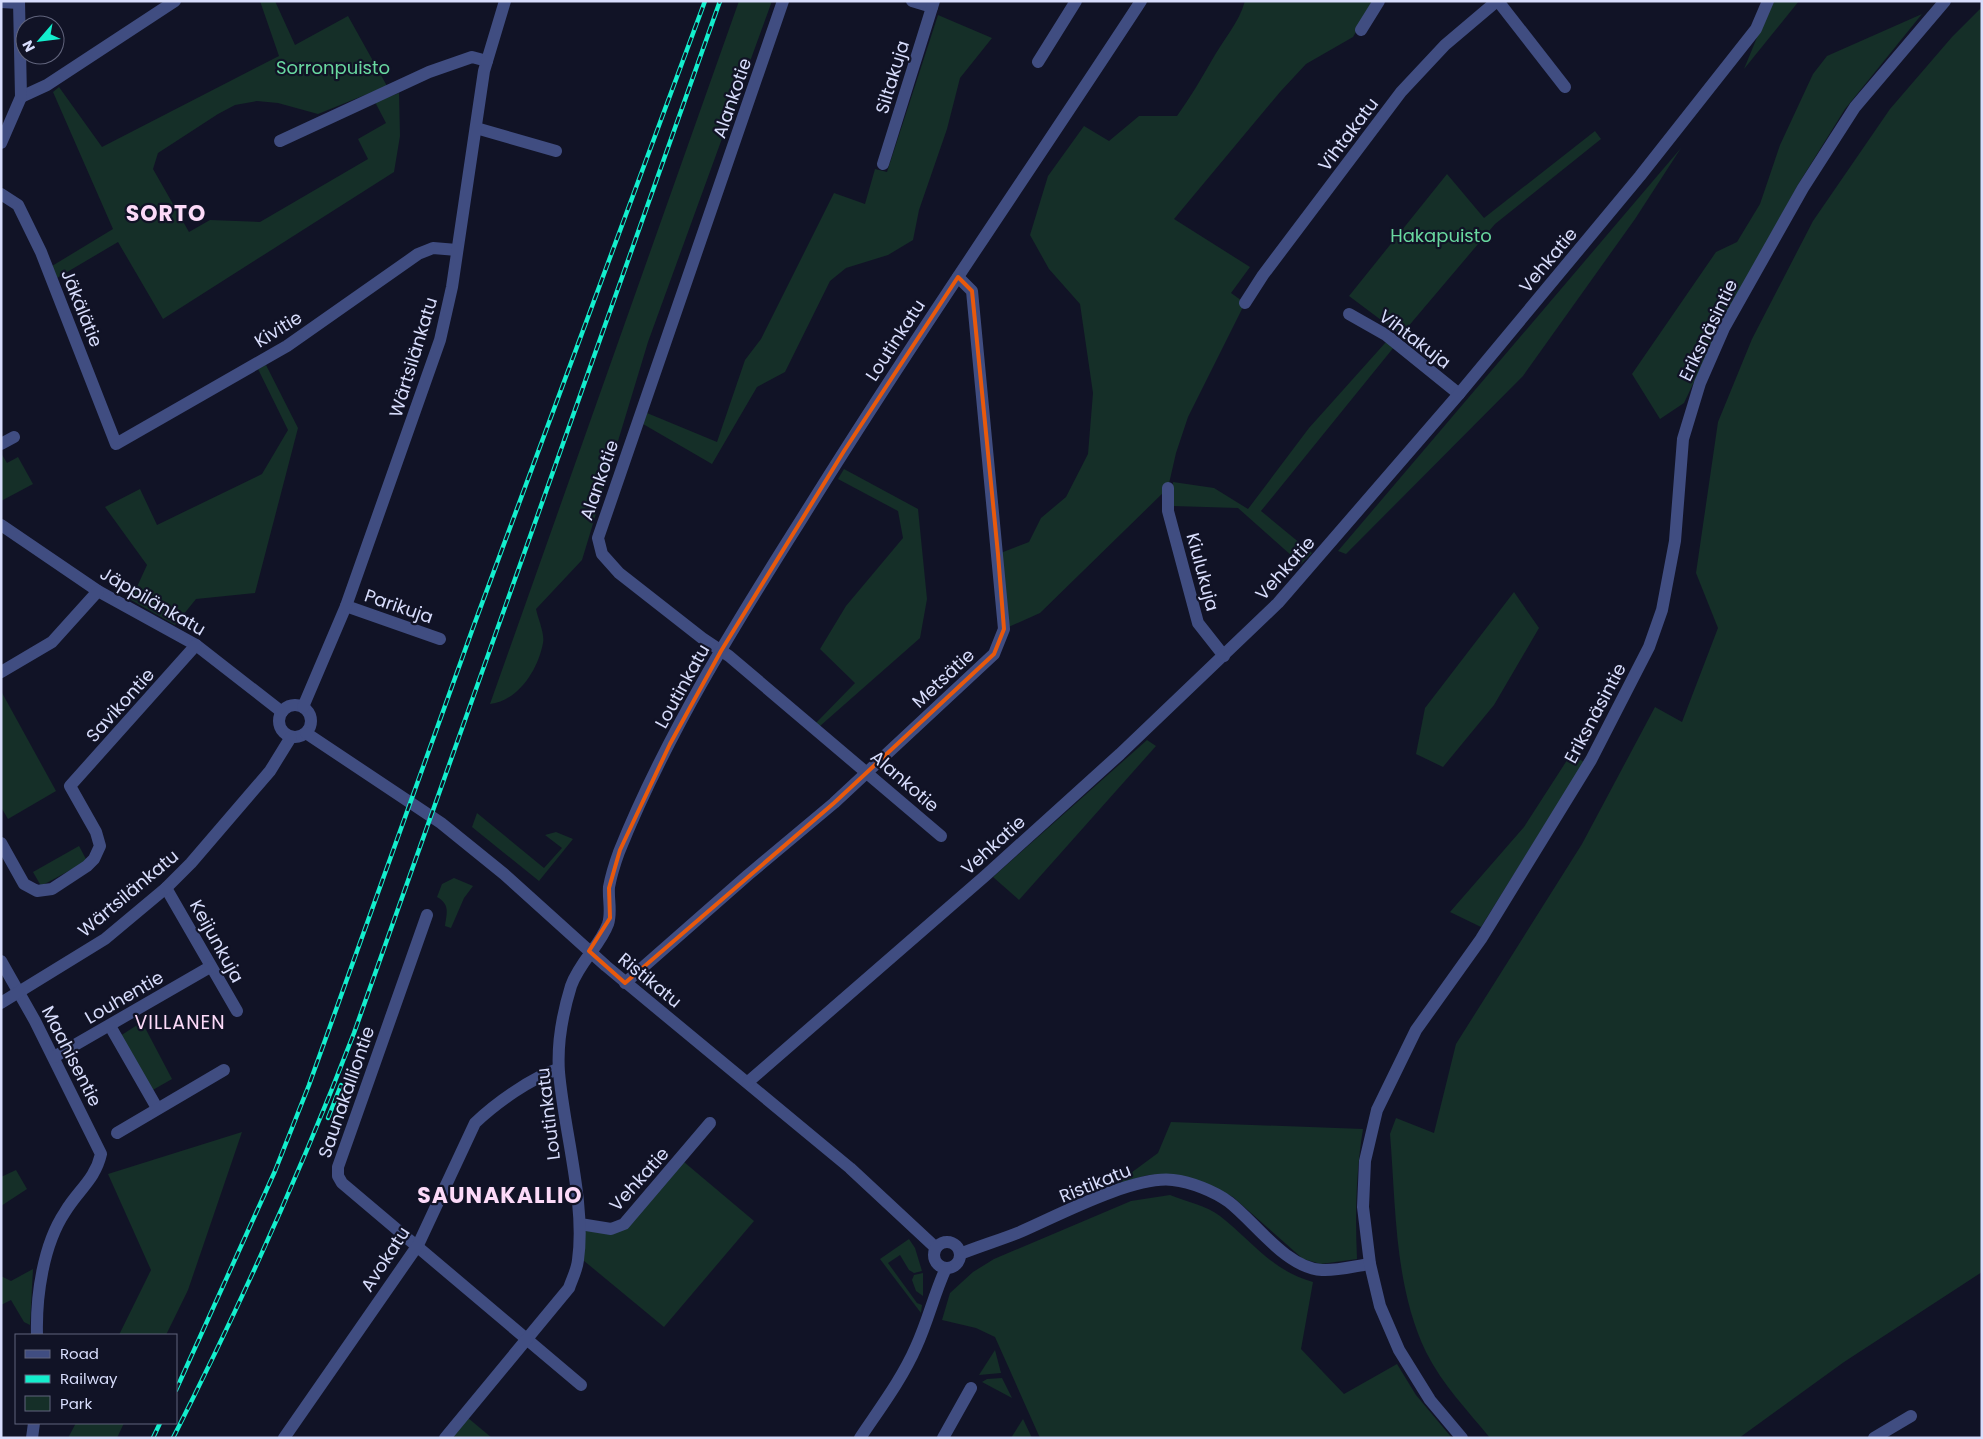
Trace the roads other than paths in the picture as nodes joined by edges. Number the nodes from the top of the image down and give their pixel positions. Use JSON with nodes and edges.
{"nodes":[{"id":1,"x":176,"y":1,"type":"edge"},
{"id":2,"x":505,"y":1,"type":"edge"},
{"id":3,"x":783,"y":1,"type":"edge"},
{"id":4,"x":912,"y":1,"type":"edge"},
{"id":5,"x":1076,"y":1,"type":"edge"},
{"id":6,"x":1141,"y":1,"type":"edge"},
{"id":7,"x":1379,"y":1,"type":"edge"},
{"id":8,"x":1498,"y":1,"type":"edge"},
{"id":9,"x":1768,"y":1,"type":"edge"},
{"id":10,"x":1945,"y":1,"type":"edge"},
{"id":11,"x":1,"y":2,"type":"edge"},
{"id":12,"x":19,"y":2,"type":"edge"},
{"id":13,"x":933,"y":4,"type":"edge"},
{"id":14,"x":1361,"y":30,"type":"dead end"},
{"id":15,"x":487,"y":61,"type":"junction"},
{"id":16,"x":1038,"y":62,"type":"dead end"},
{"id":17,"x":1565,"y":88,"type":"dead end"},
{"id":18,"x":22,"y":97,"type":"junction"},
{"id":19,"x":6,"y":124,"type":"edge"},
{"id":20,"x":476,"y":128,"type":"junction"},
{"id":21,"x":280,"y":141,"type":"dead end"},
{"id":22,"x":1,"y":143,"type":"edge"},
{"id":23,"x":556,"y":151,"type":"dead end"},
{"id":24,"x":883,"y":164,"type":"dead end"},
{"id":25,"x":1,"y":194,"type":"edge"},
{"id":26,"x":457,"y":250,"type":"junction"},
{"id":27,"x":958,"y":277,"type":"junction"},
{"id":28,"x":1245,"y":303,"type":"dead end"},
{"id":29,"x":1349,"y":314,"type":"dead end"},
{"id":30,"x":1459,"y":394,"type":"junction"},
{"id":31,"x":14,"y":437,"type":"dead end"},
{"id":32,"x":1,"y":444,"type":"edge"},
{"id":33,"x":116,"y":444,"type":"joint"},
{"id":34,"x":1168,"y":488,"type":"dead end"},
{"id":35,"x":1,"y":526,"type":"edge"},
{"id":36,"x":98,"y":591,"type":"junction"},
{"id":37,"x":346,"y":606,"type":"junction"},
{"id":38,"x":440,"y":639,"type":"dead end"},
{"id":39,"x":196,"y":645,"type":"junction"},
{"id":40,"x":721,"y":651,"type":"junction"},
{"id":41,"x":1224,"y":656,"type":"junction"},
{"id":42,"x":1,"y":672,"type":"edge"},
{"id":43,"x":303,"y":707,"type":"junction"},
{"id":44,"x":282,"y":712,"type":"junction"},
{"id":45,"x":306,"y":733,"type":"junction"},
{"id":46,"x":291,"y":737,"type":"junction"},
{"id":47,"x":867,"y":772,"type":"junction"},
{"id":48,"x":941,"y":836,"type":"dead end"},
{"id":49,"x":1,"y":843,"type":"edge"},
{"id":50,"x":166,"y":888,"type":"junction"},
{"id":51,"x":427,"y":915,"type":"dead end"},
{"id":52,"x":589,"y":951,"type":"junction"},
{"id":53,"x":1,"y":961,"type":"edge"},
{"id":54,"x":210,"y":967,"type":"junction"},
{"id":55,"x":625,"y":982,"type":"junction"},
{"id":56,"x":20,"y":993,"type":"junction"},
{"id":57,"x":1,"y":1003,"type":"edge"},
{"id":58,"x":237,"y":1011,"type":"dead end"},
{"id":59,"x":110,"y":1026,"type":"junction"},
{"id":60,"x":54,"y":1057,"type":"junction"},
{"id":61,"x":558,"y":1069,"type":"junction"},
{"id":62,"x":224,"y":1070,"type":"dead end"},
{"id":63,"x":748,"y":1082,"type":"junction"},
{"id":64,"x":157,"y":1108,"type":"junction"},
{"id":65,"x":710,"y":1123,"type":"dead end"},
{"id":66,"x":117,"y":1133,"type":"dead end"},
{"id":67,"x":580,"y":1224,"type":"junction"},
{"id":68,"x":418,"y":1245,"type":"junction"},
{"id":69,"x":936,"y":1248,"type":"junction"},
{"id":70,"x":960,"y":1254,"type":"junction"},
{"id":71,"x":1370,"y":1264,"type":"junction"},
{"id":72,"x":946,"y":1268,"type":"junction"},
{"id":73,"x":37,"y":1334,"type":"edge"},
{"id":74,"x":528,"y":1340,"type":"junction"},
{"id":75,"x":581,"y":1385,"type":"dead end"},
{"id":76,"x":971,"y":1388,"type":"dead end"},
{"id":77,"x":1911,"y":1416,"type":"dead end"},
{"id":78,"x":34,"y":1424,"type":"edge"},
{"id":79,"x":32,"y":1438,"type":"edge"},
{"id":80,"x":284,"y":1438,"type":"edge"},
{"id":81,"x":445,"y":1438,"type":"edge"},
{"id":82,"x":860,"y":1438,"type":"edge"},
{"id":83,"x":942,"y":1438,"type":"edge"},
{"id":84,"x":1462,"y":1438,"type":"edge"},
{"id":85,"x":1874,"y":1438,"type":"edge"}],
"edges":[{"from":1,"to":18,"type":"street"},
{"from":2,"to":15,"type":"street","name":"Wärtsilänkatu"},
{"from":3,"to":40,"type":"street","name":"Alankotie"},
{"from":4,"to":13,"type":"street"},
{"from":5,"to":16,"type":"street"},
{"from":6,"to":27,"type":"street","name":"Loutinkatu"},
{"from":7,"to":14,"type":"street"},
{"from":8,"to":17,"type":"street"},
{"from":8,"to":28,"type":"street","name":"Vihtakatu"},
{"from":9,"to":30,"type":"street","name":"Vehkatie"},
{"from":10,"to":71,"type":"street","name":"Eriksnäsintie"},
{"from":11,"to":12,"type":"street"},
{"from":12,"to":18,"type":"street"},
{"from":13,"to":24,"type":"street","name":"Siltakuja"},
{"from":15,"to":20,"type":"street","name":"Wärtsilänkatu"},
{"from":15,"to":21,"type":"street"},
{"from":18,"to":19,"type":"street"},
{"from":19,"to":22,"type":"street"},
{"from":20,"to":23,"type":"street"},
{"from":20,"to":26,"type":"street","name":"Wärtsilänkatu"},
{"from":25,"to":33,"type":"street","name":"Jäkälätie"},
{"from":26,"to":33,"type":"street","name":"Kivitie"},
{"from":26,"to":37,"type":"street","name":"Wärtsilänkatu"},
{"from":27,"to":40,"type":"street","name":"Loutinkatu"},
{"from":27,"to":47,"type":"street","name":"Metsätie"},
{"from":29,"to":30,"type":"street","name":"Vihtakuja"},
{"from":30,"to":41,"type":"street","name":"Vehkatie"},
{"from":31,"to":32,"type":"street"},
{"from":34,"to":41,"type":"street","name":"Kiulukuja"},
{"from":35,"to":36,"type":"street","name":"Jäppilänkatu"},
{"from":36,"to":39,"type":"street","name":"Jäppilänkatu"},
{"from":36,"to":42,"type":"street"},
{"from":37,"to":38,"type":"street","name":"Parikuja"},
{"from":37,"to":43,"type":"street","name":"Wärtsilänkatu"},
{"from":39,"to":44,"type":"street","name":"Jäppilänkatu"},
{"from":39,"to":49,"type":"street","name":"Savikontie"},
{"from":40,"to":47,"type":"street","name":"Alankotie"},
{"from":40,"to":52,"type":"street","name":"Loutinkatu"},
{"from":41,"to":63,"type":"street","name":"Vehkatie"},
{"from":43,"to":44,"type":"street"},
{"from":43,"to":45,"type":"street"},
{"from":44,"to":46,"type":"street"},
{"from":45,"to":46,"type":"street"},
{"from":45,"to":52,"type":"street","name":"Ristikatu"},
{"from":46,"to":50,"type":"street","name":"Wärtsilänkatu"},
{"from":47,"to":48,"type":"street","name":"Alankotie"},
{"from":47,"to":55,"type":"street","name":"Metsätie"},
{"from":50,"to":54,"type":"street","name":"Keijunkuja"},
{"from":50,"to":56,"type":"street","name":"Wärtsilänkatu"},
{"from":51,"to":68,"type":"street","name":"Saunakalliontie"},
{"from":52,"to":55,"type":"street","name":"Ristikatu"},
{"from":52,"to":61,"type":"street","name":"Loutinkatu"},
{"from":53,"to":56,"type":"street","name":"Maahisentie"},
{"from":54,"to":58,"type":"street","name":"Keijunkuja"},
{"from":54,"to":59,"type":"street","name":"Louhentie"},
{"from":55,"to":63,"type":"street","name":"Ristikatu"},
{"from":56,"to":57,"type":"street","name":"Wärtsilänkatu"},
{"from":56,"to":60,"type":"street","name":"Maahisentie"},
{"from":59,"to":60,"type":"street","name":"Louhentie"},
{"from":59,"to":64,"type":"street"},
{"from":60,"to":73,"type":"street","name":"Maahisentie"},
{"from":61,"to":67,"type":"street","name":"Loutinkatu"},
{"from":61,"to":68,"type":"street","name":"Avokatu"},
{"from":62,"to":64,"type":"street"},
{"from":63,"to":69,"type":"street","name":"Ristikatu"},
{"from":64,"to":66,"type":"street"},
{"from":65,"to":67,"type":"street","name":"Vehkatie"},
{"from":67,"to":74,"type":"street","name":"Loutinkatu"},
{"from":68,"to":74,"type":"street","name":"Saunakalliontie"},
{"from":68,"to":80,"type":"street","name":"Avokatu"},
{"from":69,"to":70,"type":"street"},
{"from":69,"to":72,"type":"street"},
{"from":70,"to":71,"type":"street","name":"Ristikatu"},
{"from":70,"to":72,"type":"street"},
{"from":71,"to":84,"type":"street","name":"Eriksnäsintie"},
{"from":72,"to":82,"type":"street"},
{"from":74,"to":75,"type":"street","name":"Saunakalliontie"},
{"from":74,"to":81,"type":"street","name":"Loutinkatu"},
{"from":76,"to":83,"type":"street"},
{"from":77,"to":85,"type":"street"},
{"from":78,"to":79,"type":"street"}]}
